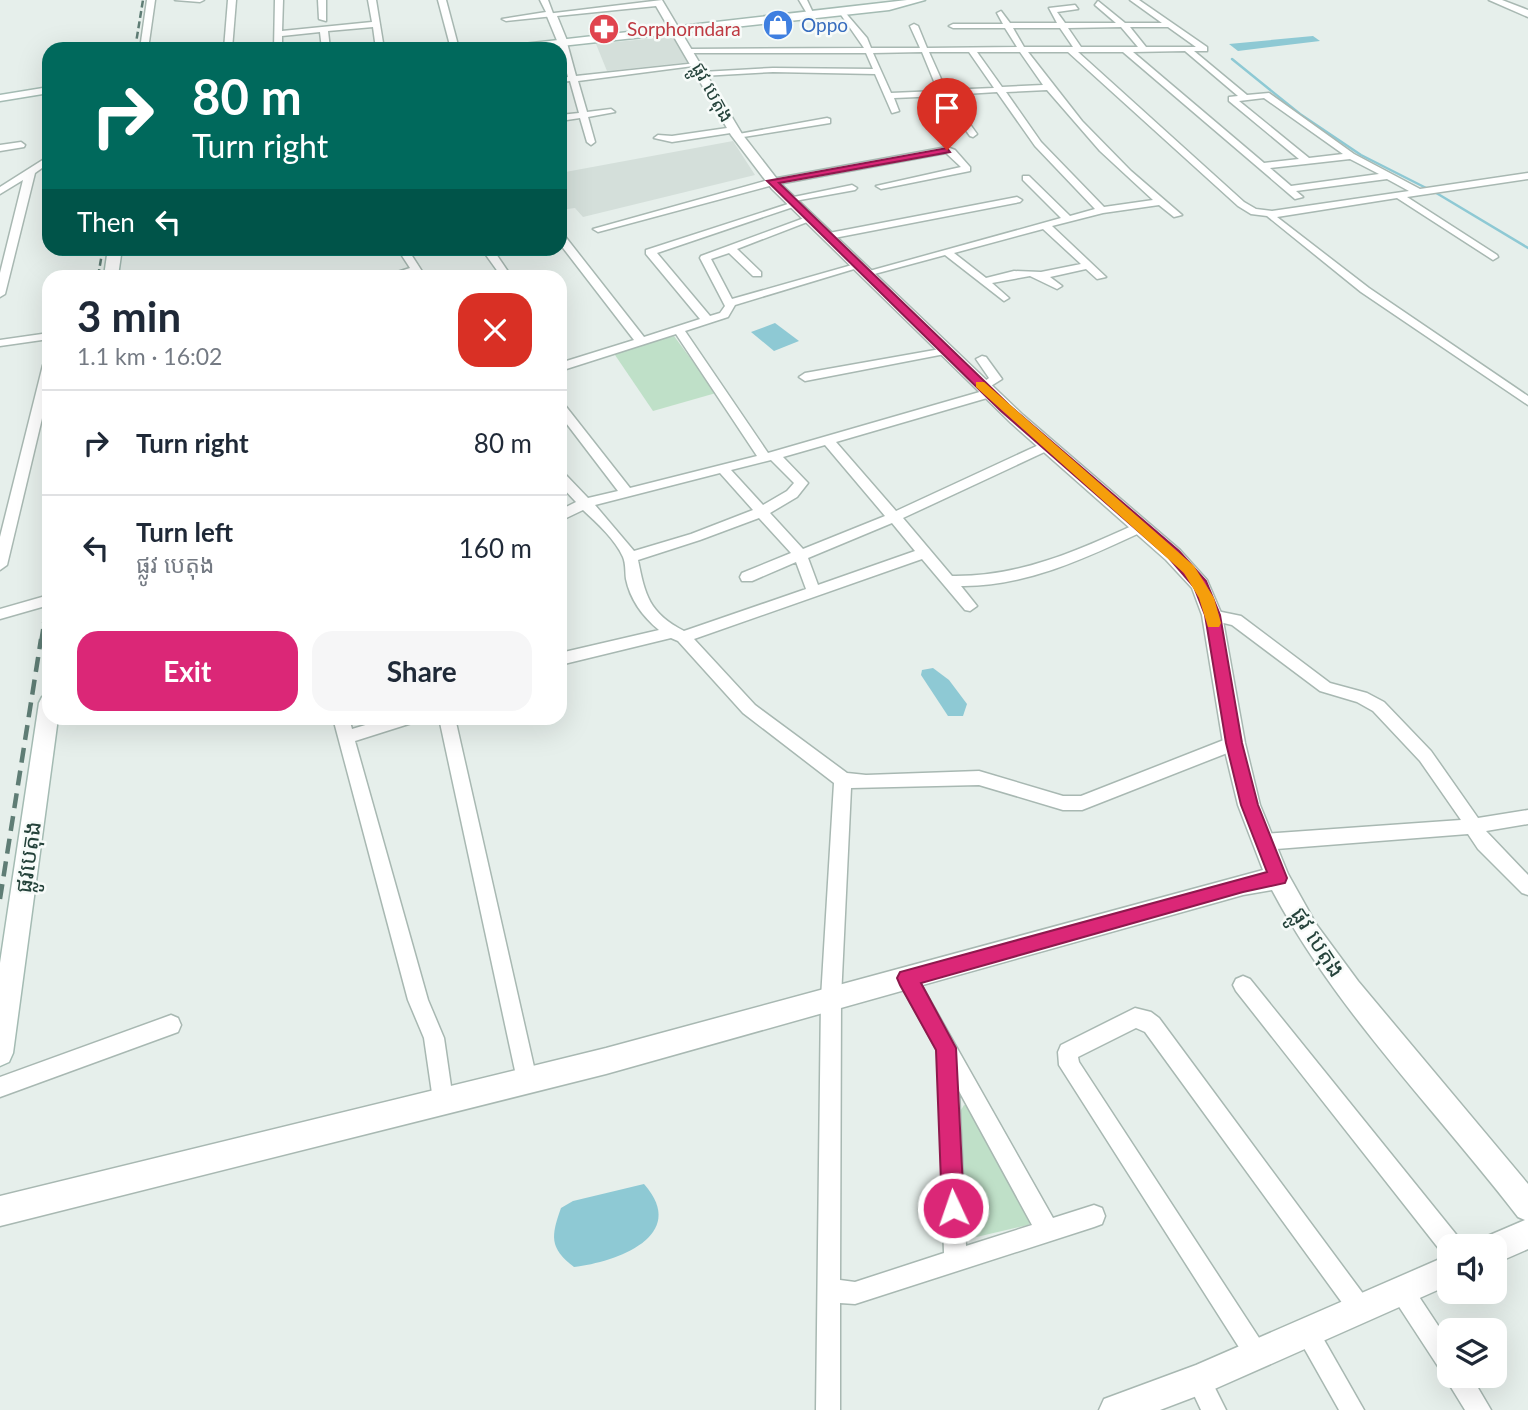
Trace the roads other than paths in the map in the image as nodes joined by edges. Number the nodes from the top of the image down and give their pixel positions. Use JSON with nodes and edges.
{"nodes":[{"id":1,"x":151,"y":0,"type":"edge"},
{"id":2,"x":179,"y":0,"type":"edge"},
{"id":3,"x":200,"y":0,"type":"edge"},
{"id":4,"x":232,"y":0,"type":"edge"},
{"id":5,"x":279,"y":0,"type":"edge"},
{"id":6,"x":322,"y":0,"type":"edge"},
{"id":7,"x":372,"y":0,"type":"edge"},
{"id":8,"x":442,"y":0,"type":"edge"},
{"id":9,"x":544,"y":0,"type":"edge"},
{"id":10,"x":803,"y":0,"type":"edge"},
{"id":11,"x":920,"y":0,"type":"edge"},
{"id":12,"x":1134,"y":0,"type":"edge"},
{"id":13,"x":1494,"y":0,"type":"edge"},
{"id":14,"x":658,"y":1,"type":"edge"},
{"id":15,"x":885,"y":3,"type":"edge"},
{"id":16,"x":1098,"y":3,"type":"dead end"},
{"id":17,"x":1514,"y":4,"type":"edge"},
{"id":18,"x":1075,"y":7,"type":"dead end"},
{"id":19,"x":844,"y":12,"type":"junction"},
{"id":20,"x":1001,"y":13,"type":"dead end"},
{"id":21,"x":374,"y":14,"type":"junction"},
{"id":22,"x":551,"y":14,"type":"junction"},
{"id":23,"x":1528,"y":14,"type":"edge"},
{"id":24,"x":362,"y":15,"type":"dead end"},
{"id":25,"x":813,"y":15,"type":"junction"},
{"id":26,"x":949,"y":17,"type":"dead end"},
{"id":27,"x":336,"y":18,"type":"dead end"},
{"id":28,"x":323,"y":19,"type":"junction"},
{"id":29,"x":506,"y":19,"type":"dead end"},
{"id":30,"x":312,"y":20,"type":"dead end"},
{"id":31,"x":290,"y":22,"type":"dead end"},
{"id":32,"x":279,"y":23,"type":"junction"},
{"id":33,"x":376,"y":24,"type":"junction"},
{"id":34,"x":1006,"y":25,"type":"junction"},
{"id":35,"x":1063,"y":25,"type":"junction"},
{"id":36,"x":1172,"y":25,"type":"junction"},
{"id":37,"x":914,"y":26,"type":"dead end"},
{"id":38,"x":953,"y":26,"type":"junction"},
{"id":39,"x":1125,"y":26,"type":"junction"},
{"id":40,"x":324,"y":29,"type":"junction"},
{"id":41,"x":678,"y":31,"type":"junction"},
{"id":42,"x":279,"y":34,"type":"junction"},
{"id":43,"x":145,"y":42,"type":"edge"},
{"id":44,"x":229,"y":42,"type":"edge"},
{"id":45,"x":278,"y":42,"type":"edge"},
{"id":46,"x":325,"y":42,"type":"edge"},
{"id":47,"x":379,"y":42,"type":"edge"},
{"id":48,"x":453,"y":42,"type":"edge"},
{"id":49,"x":563,"y":42,"type":"edge"},
{"id":50,"x":567,"y":43,"type":"edge"},
{"id":51,"x":968,"y":49,"type":"junction"},
{"id":52,"x":868,"y":50,"type":"junction"},
{"id":53,"x":923,"y":50,"type":"junction"},
{"id":54,"x":1021,"y":50,"type":"junction"},
{"id":55,"x":1075,"y":50,"type":"junction"},
{"id":56,"x":1126,"y":50,"type":"junction"},
{"id":57,"x":1144,"y":50,"type":"junction"},
{"id":58,"x":1189,"y":51,"type":"junction"},
{"id":59,"x":567,"y":61,"type":"edge"},
{"id":60,"x":696,"y":63,"type":"junction"},
{"id":61,"x":878,"y":72,"type":"junction"},
{"id":62,"x":567,"y":79,"type":"edge"},
{"id":63,"x":571,"y":79,"type":"junction"},
{"id":64,"x":1049,"y":88,"type":"junction"},
{"id":65,"x":998,"y":90,"type":"junction"},
{"id":66,"x":42,"y":91,"type":"edge"},
{"id":67,"x":943,"y":93,"type":"junction"},
{"id":68,"x":888,"y":96,"type":"junction"},
{"id":69,"x":1245,"y":97,"type":"junction"},
{"id":70,"x":0,"y":98,"type":"edge"},
{"id":71,"x":895,"y":111,"type":"dead end"},
{"id":72,"x":611,"y":112,"type":"dead end"},
{"id":73,"x":582,"y":115,"type":"junction"},
{"id":74,"x":567,"y":117,"type":"edge"},
{"id":75,"x":827,"y":121,"type":"dead end"},
{"id":76,"x":736,"y":132,"type":"junction"},
{"id":77,"x":973,"y":134,"type":"dead end"},
{"id":78,"x":658,"y":138,"type":"dead end"},
{"id":79,"x":591,"y":142,"type":"dead end"},
{"id":80,"x":22,"y":145,"type":"dead end"},
{"id":81,"x":0,"y":148,"type":"edge"},
{"id":82,"x":1351,"y":156,"type":"junction"},
{"id":83,"x":1307,"y":161,"type":"junction"},
{"id":84,"x":42,"y":164,"type":"edge"},
{"id":85,"x":869,"y":166,"type":"junction"},
{"id":86,"x":1262,"y":166,"type":"junction"},
{"id":87,"x":30,"y":172,"type":"junction"},
{"id":88,"x":1387,"y":176,"type":"junction"},
{"id":89,"x":1528,"y":176,"type":"edge"},
{"id":90,"x":1026,"y":178,"type":"dead end"},
{"id":91,"x":772,"y":181,"type":"junction"},
{"id":92,"x":881,"y":186,"type":"junction"},
{"id":93,"x":852,"y":188,"type":"dead end"},
{"id":94,"x":1288,"y":189,"type":"junction"},
{"id":95,"x":0,"y":191,"type":"edge"},
{"id":96,"x":1423,"y":193,"type":"junction"},
{"id":97,"x":1297,"y":197,"type":"dead end"},
{"id":98,"x":1401,"y":197,"type":"junction"},
{"id":99,"x":888,"y":198,"type":"dead end"},
{"id":100,"x":1017,"y":200,"type":"dead end"},
{"id":101,"x":791,"y":202,"type":"junction"},
{"id":102,"x":1161,"y":202,"type":"junction"},
{"id":103,"x":1102,"y":209,"type":"junction"},
{"id":104,"x":1273,"y":214,"type":"junction"},
{"id":105,"x":1177,"y":215,"type":"dead end"},
{"id":106,"x":810,"y":219,"type":"junction"},
{"id":107,"x":1068,"y":219,"type":"junction"},
{"id":108,"x":1045,"y":225,"type":"junction"},
{"id":109,"x":598,"y":229,"type":"dead end"},
{"id":110,"x":829,"y":236,"type":"junction"},
{"id":111,"x":567,"y":246,"type":"edge"},
{"id":112,"x":730,"y":248,"type":"junction"},
{"id":113,"x":947,"y":253,"type":"junction"},
{"id":114,"x":1493,"y":257,"type":"dead end"},
{"id":115,"x":1089,"y":265,"type":"junction"},
{"id":116,"x":863,"y":270,"type":"junction"},
{"id":117,"x":757,"y":274,"type":"dead end"},
{"id":118,"x":1043,"y":275,"type":"junction"},
{"id":119,"x":1101,"y":277,"type":"dead end"},
{"id":120,"x":985,"y":282,"type":"junction"},
{"id":121,"x":1056,"y":286,"type":"dead end"},
{"id":122,"x":0,"y":294,"type":"edge"},
{"id":123,"x":1004,"y":298,"type":"dead end"},
{"id":124,"x":728,"y":303,"type":"junction"},
{"id":125,"x":708,"y":321,"type":"junction"},
{"id":126,"x":679,"y":330,"type":"junction"},
{"id":127,"x":42,"y":337,"type":"edge"},
{"id":128,"x":642,"y":342,"type":"junction"},
{"id":129,"x":0,"y":343,"type":"edge"},
{"id":130,"x":946,"y":351,"type":"junction"},
{"id":131,"x":982,"y":359,"type":"dead end"},
{"id":132,"x":567,"y":365,"type":"edge"},
{"id":133,"x":805,"y":377,"type":"dead end"},
{"id":134,"x":986,"y":390,"type":"junction"},
{"id":135,"x":42,"y":394,"type":"edge"},
{"id":136,"x":1528,"y":401,"type":"edge"},
{"id":137,"x":567,"y":416,"type":"edge"},
{"id":138,"x":827,"y":439,"type":"junction"},
{"id":139,"x":1047,"y":446,"type":"junction"},
{"id":140,"x":769,"y":456,"type":"junction"},
{"id":141,"x":722,"y":468,"type":"junction"},
{"id":142,"x":567,"y":484,"type":"edge"},
{"id":143,"x":626,"y":492,"type":"junction"},
{"id":144,"x":586,"y":503,"type":"junction"},
{"id":145,"x":762,"y":511,"type":"junction"},
{"id":146,"x":567,"y":512,"type":"edge"},
{"id":147,"x":892,"y":518,"type":"junction"},
{"id":148,"x":1141,"y":527,"type":"junction"},
{"id":149,"x":800,"y":554,"type":"junction"},
{"id":150,"x":923,"y":554,"type":"junction"},
{"id":151,"x":630,"y":557,"type":"junction"},
{"id":152,"x":0,"y":565,"type":"edge"},
{"id":153,"x":747,"y":577,"type":"dead end"},
{"id":154,"x":948,"y":581,"type":"junction"},
{"id":155,"x":814,"y":592,"type":"junction"},
{"id":156,"x":42,"y":602,"type":"edge"},
{"id":157,"x":970,"y":606,"type":"dead end"},
{"id":158,"x":0,"y":614,"type":"edge"},
{"id":159,"x":1212,"y":615,"type":"junction"},
{"id":160,"x":678,"y":635,"type":"junction"},
{"id":161,"x":567,"y":658,"type":"edge"},
{"id":162,"x":46,"y":725,"type":"edge"},
{"id":163,"x":343,"y":725,"type":"edge"},
{"id":164,"x":386,"y":725,"type":"edge"},
{"id":165,"x":449,"y":725,"type":"edge"},
{"id":166,"x":346,"y":737,"type":"junction"},
{"id":167,"x":1234,"y":743,"type":"junction"},
{"id":168,"x":843,"y":780,"type":"junction"},
{"id":169,"x":1528,"y":817,"type":"edge"},
{"id":170,"x":1473,"y":826,"type":"junction"},
{"id":171,"x":1263,"y":842,"type":"junction"},
{"id":172,"x":1278,"y":878,"type":"junction"},
{"id":173,"x":1528,"y":887,"type":"edge"},
{"id":174,"x":907,"y":978,"type":"junction"},
{"id":175,"x":1243,"y":985,"type":"dead end"},
{"id":176,"x":831,"y":999,"type":"junction"},
{"id":177,"x":171,"y":1025,"type":"dead end"},
{"id":178,"x":946,"y":1048,"type":"junction"},
{"id":179,"x":0,"y":1053,"type":"edge"},
{"id":180,"x":527,"y":1080,"type":"junction"},
{"id":181,"x":0,"y":1087,"type":"edge"},
{"id":182,"x":443,"y":1100,"type":"junction"},
{"id":183,"x":1528,"y":1207,"type":"edge"},
{"id":184,"x":0,"y":1211,"type":"edge"},
{"id":185,"x":1094,"y":1216,"type":"dead end"},
{"id":186,"x":1048,"y":1231,"type":"junction"},
{"id":187,"x":1441,"y":1234,"type":"edge"},
{"id":188,"x":1528,"y":1234,"type":"edge"},
{"id":189,"x":1507,"y":1243,"type":"edge"},
{"id":190,"x":956,"y":1261,"type":"junction"},
{"id":191,"x":1437,"y":1275,"type":"edge"},
{"id":192,"x":828,"y":1291,"type":"junction"},
{"id":193,"x":1402,"y":1291,"type":"junction"},
{"id":194,"x":1359,"y":1307,"type":"junction"},
{"id":195,"x":1307,"y":1332,"type":"junction"},
{"id":196,"x":1437,"y":1345,"type":"edge"},
{"id":197,"x":1257,"y":1355,"type":"junction"},
{"id":198,"x":1199,"y":1380,"type":"junction"},
{"id":199,"x":1465,"y":1388,"type":"edge"},
{"id":200,"x":828,"y":1410,"type":"edge"},
{"id":201,"x":1115,"y":1410,"type":"edge"},
{"id":202,"x":1214,"y":1410,"type":"edge"},
{"id":203,"x":1352,"y":1410,"type":"edge"},
{"id":204,"x":1479,"y":1410,"type":"edge"}],
"edges":[{"from":1,"to":43,"type":"street"},
{"from":2,"to":3,"type":"street"},
{"from":4,"to":44,"type":"street"},
{"from":5,"to":32,"type":"street"},
{"from":6,"to":28,"type":"street"},
{"from":7,"to":21,"type":"street"},
{"from":8,"to":48,"type":"street"},
{"from":9,"to":22,"type":"street"},
{"from":10,"to":25,"type":"street"},
{"from":11,"to":15,"type":"street"},
{"from":12,"to":36,"type":"street"},
{"from":13,"to":17,"type":"street"},
{"from":14,"to":22,"type":"street"},
{"from":14,"to":41,"type":"street","name":"ផ្លូវ បេតុង"},
{"from":15,"to":19,"type":"street"},
{"from":16,"to":39,"type":"street"},
{"from":17,"to":23,"type":"street"},
{"from":18,"to":35,"type":"street"},
{"from":19,"to":25,"type":"street"},
{"from":19,"to":52,"type":"street"},
{"from":20,"to":34,"type":"street"},
{"from":21,"to":24,"type":"street"},
{"from":21,"to":33,"type":"street"},
{"from":22,"to":29,"type":"street"},
{"from":22,"to":49,"type":"street"},
{"from":25,"to":41,"type":"street"},
{"from":26,"to":38,"type":"street"},
{"from":27,"to":28,"type":"street"},
{"from":28,"to":30,"type":"street"},
{"from":31,"to":32,"type":"street"},
{"from":32,"to":42,"type":"street"},
{"from":33,"to":40,"type":"street"},
{"from":33,"to":47,"type":"street"},
{"from":34,"to":35,"type":"street"},
{"from":34,"to":38,"type":"street"},
{"from":34,"to":54,"type":"street"},
{"from":35,"to":39,"type":"street"},
{"from":35,"to":55,"type":"street"},
{"from":36,"to":39,"type":"street"},
{"from":36,"to":58,"type":"street"},
{"from":37,"to":53,"type":"street"},
{"from":38,"to":51,"type":"street"},
{"from":39,"to":57,"type":"street"},
{"from":40,"to":42,"type":"street"},
{"from":40,"to":46,"type":"street"},
{"from":41,"to":50,"type":"street"},
{"from":41,"to":60,"type":"street","name":"ផ្លូវ បេតុង"},
{"from":42,"to":45,"type":"street"},
{"from":51,"to":53,"type":"street"},
{"from":51,"to":54,"type":"street"},
{"from":51,"to":65,"type":"street"},
{"from":52,"to":53,"type":"street"},
{"from":52,"to":60,"type":"street"},
{"from":52,"to":61,"type":"street"},
{"from":53,"to":67,"type":"street"},
{"from":54,"to":55,"type":"street"},
{"from":54,"to":64,"type":"street"},
{"from":55,"to":56,"type":"street"},
{"from":55,"to":104,"type":"street"},
{"from":56,"to":57,"type":"street"},
{"from":56,"to":86,"type":"street"},
{"from":57,"to":58,"type":"street"},
{"from":58,"to":69,"type":"street"},
{"from":59,"to":63,"type":"street"},
{"from":60,"to":61,"type":"street"},
{"from":60,"to":63,"type":"street"},
{"from":60,"to":76,"type":"street","name":"ផ្លូវ បេតុង"},
{"from":61,"to":68,"type":"street"},
{"from":62,"to":63,"type":"street"},
{"from":63,"to":73,"type":"street"},
{"from":64,"to":65,"type":"street"},
{"from":64,"to":102,"type":"street"},
{"from":65,"to":67,"type":"street"},
{"from":65,"to":103,"type":"street"},
{"from":66,"to":70,"type":"street"},
{"from":67,"to":68,"type":"street"},
{"from":67,"to":77,"type":"street"},
{"from":68,"to":71,"type":"street"},
{"from":69,"to":82,"type":"street"},
{"from":69,"to":83,"type":"street"},
{"from":72,"to":73,"type":"street"},
{"from":73,"to":74,"type":"street"},
{"from":73,"to":79,"type":"street"},
{"from":75,"to":76,"type":"street"},
{"from":76,"to":78,"type":"street"},
{"from":76,"to":91,"type":"street","name":"ផ្លូវ បេតុង"},
{"from":80,"to":81,"type":"street"},
{"from":82,"to":83,"type":"street"},
{"from":82,"to":88,"type":"street"},
{"from":83,"to":86,"type":"street"},
{"from":84,"to":87,"type":"street"},
{"from":85,"to":91,"type":"street"},
{"from":85,"to":92,"type":"street"},
{"from":85,"to":92,"type":"street"},
{"from":86,"to":94,"type":"street"},
{"from":87,"to":95,"type":"street"},
{"from":87,"to":122,"type":"street"},
{"from":88,"to":94,"type":"street"},
{"from":88,"to":96,"type":"street"},
{"from":89,"to":96,"type":"street"},
{"from":90,"to":107,"type":"street"},
{"from":91,"to":101,"type":"street","name":"ផ្លូវ បេតុង"},
{"from":91,"to":109,"type":"street"},
{"from":92,"to":99,"type":"street"},
{"from":93,"to":101,"type":"street"},
{"from":94,"to":97,"type":"street"},
{"from":96,"to":98,"type":"street"},
{"from":98,"to":104,"type":"street"},
{"from":98,"to":114,"type":"street"},
{"from":100,"to":110,"type":"street"},
{"from":101,"to":106,"type":"street","name":"ផ្លូវ បេតុង"},
{"from":101,"to":125,"type":"street"},
{"from":102,"to":103,"type":"street"},
{"from":102,"to":105,"type":"street"},
{"from":103,"to":107,"type":"street"},
{"from":104,"to":136,"type":"street"},
{"from":106,"to":110,"type":"street","name":"ផ្លូវ បេតុង"},
{"from":106,"to":112,"type":"street"},
{"from":107,"to":108,"type":"street"},
{"from":108,"to":113,"type":"street"},
{"from":108,"to":115,"type":"street"},
{"from":110,"to":116,"type":"street","name":"ផ្លូវ បេតុង"},
{"from":111,"to":128,"type":"street"},
{"from":112,"to":117,"type":"street"},
{"from":112,"to":124,"type":"street"},
{"from":113,"to":116,"type":"street"},
{"from":113,"to":120,"type":"street"},
{"from":115,"to":118,"type":"street"},
{"from":115,"to":119,"type":"street"},
{"from":116,"to":124,"type":"street"},
{"from":116,"to":130,"type":"street","name":"ផ្លូវ បេតុង"},
{"from":118,"to":120,"type":"street"},
{"from":118,"to":121,"type":"street"},
{"from":120,"to":123,"type":"street"},
{"from":124,"to":125,"type":"street"},
{"from":125,"to":126,"type":"street"},
{"from":126,"to":128,"type":"street"},
{"from":126,"to":140,"type":"street"},
{"from":127,"to":129,"type":"street"},
{"from":128,"to":132,"type":"street"},
{"from":130,"to":133,"type":"street"},
{"from":130,"to":134,"type":"street","name":"ផ្លូវ បេតុង"},
{"from":131,"to":134,"type":"street"},
{"from":134,"to":138,"type":"street"},
{"from":134,"to":139,"type":"street","name":"ផ្លូវ បេតុង"},
{"from":135,"to":152,"type":"street"},
{"from":137,"to":143,"type":"street"},
{"from":138,"to":140,"type":"street"},
{"from":138,"to":147,"type":"street"},
{"from":139,"to":147,"type":"street"},
{"from":139,"to":148,"type":"street","name":"ផ្លូវ បេតុង"},
{"from":140,"to":141,"type":"street"},
{"from":140,"to":145,"type":"street"},
{"from":141,"to":143,"type":"street"},
{"from":141,"to":145,"type":"street"},
{"from":142,"to":144,"type":"street"},
{"from":143,"to":144,"type":"street"},
{"from":144,"to":146,"type":"street"},
{"from":144,"to":151,"type":"street"},
{"from":145,"to":149,"type":"street"},
{"from":145,"to":151,"type":"street"},
{"from":147,"to":149,"type":"street"},
{"from":147,"to":150,"type":"street"},
{"from":148,"to":154,"type":"street"},
{"from":148,"to":159,"type":"street","name":"ផ្លូវ បេតុង"},
{"from":149,"to":153,"type":"street"},
{"from":149,"to":155,"type":"street"},
{"from":150,"to":154,"type":"street"},
{"from":150,"to":155,"type":"street"},
{"from":151,"to":160,"type":"street"},
{"from":154,"to":157,"type":"street"},
{"from":155,"to":160,"type":"street"},
{"from":156,"to":158,"type":"street"},
{"from":159,"to":167,"type":"street","name":"ផ្លូវ បេតុង"},
{"from":159,"to":170,"type":"street"},
{"from":160,"to":161,"type":"street"},
{"from":160,"to":168,"type":"street"},
{"from":162,"to":179,"type":"street","name":"ផ្លូវបេតុង"},
{"from":163,"to":166,"type":"street"},
{"from":164,"to":166,"type":"street"},
{"from":165,"to":180,"type":"street"},
{"from":166,"to":182,"type":"street"},
{"from":167,"to":168,"type":"street"},
{"from":167,"to":171,"type":"street","name":"ផ្លូវ បេតុង"},
{"from":168,"to":176,"type":"street"},
{"from":169,"to":170,"type":"street"},
{"from":170,"to":171,"type":"street"},
{"from":170,"to":173,"type":"street"},
{"from":171,"to":172,"type":"street","name":"ផ្លូវ បេតុង"},
{"from":172,"to":174,"type":"street"},
{"from":172,"to":183,"type":"street","name":"ផ្លូវ បេតុង"},
{"from":174,"to":176,"type":"street"},
{"from":174,"to":178,"type":"street"},
{"from":175,"to":187,"type":"street"},
{"from":176,"to":180,"type":"street"},
{"from":176,"to":192,"type":"street"},
{"from":177,"to":181,"type":"street"},
{"from":178,"to":186,"type":"street"},
{"from":178,"to":190,"type":"street"},
{"from":180,"to":182,"type":"street"},
{"from":182,"to":184,"type":"street"},
{"from":185,"to":186,"type":"street"},
{"from":186,"to":190,"type":"street"},
{"from":188,"to":189,"type":"street"},
{"from":190,"to":192,"type":"street"},
{"from":191,"to":193,"type":"street"},
{"from":192,"to":200,"type":"street"},
{"from":193,"to":194,"type":"street"},
{"from":193,"to":196,"type":"street"},
{"from":194,"to":195,"type":"street"},
{"from":194,"to":197,"type":"street"},
{"from":195,"to":197,"type":"street"},
{"from":195,"to":203,"type":"street"},
{"from":197,"to":198,"type":"street"},
{"from":198,"to":201,"type":"street"},
{"from":198,"to":202,"type":"street"},
{"from":199,"to":204,"type":"street"}]}
